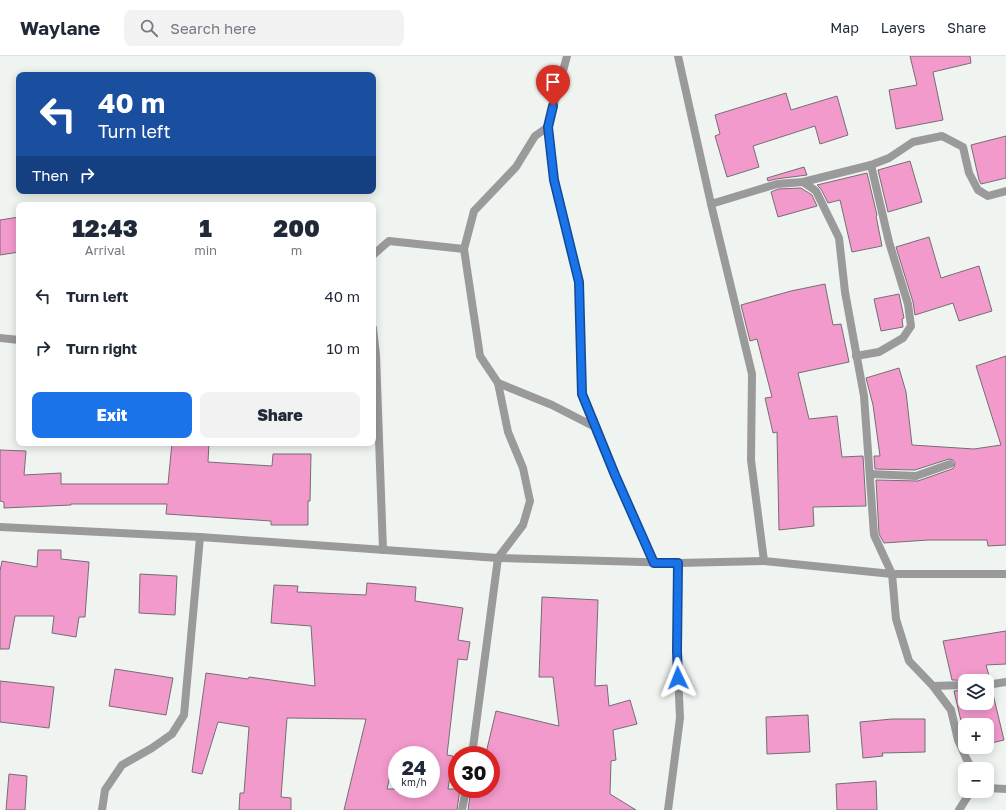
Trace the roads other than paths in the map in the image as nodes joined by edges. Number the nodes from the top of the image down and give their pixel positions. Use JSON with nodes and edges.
{"nodes":[{"id":1,"x":567,"y":56,"type":"edge"},
{"id":2,"x":678,"y":56,"type":"edge"},
{"id":3,"x":548,"y":127,"type":"junction"},
{"id":4,"x":871,"y":165,"type":"junction"},
{"id":5,"x":803,"y":182,"type":"junction"},
{"id":6,"x":1006,"y":191,"type":"edge"},
{"id":7,"x":712,"y":204,"type":"junction"},
{"id":8,"x":464,"y":249,"type":"junction"},
{"id":9,"x":376,"y":252,"type":"edge"},
{"id":10,"x":0,"y":338,"type":"edge"},
{"id":11,"x":16,"y":340,"type":"edge"},
{"id":12,"x":376,"y":355,"type":"edge"},
{"id":13,"x":856,"y":356,"type":"junction"},
{"id":14,"x":498,"y":383,"type":"junction"},
{"id":15,"x":596,"y":427,"type":"junction"},
{"id":16,"x":950,"y":464,"type":"dead end"},
{"id":17,"x":870,"y":474,"type":"junction"},
{"id":18,"x":0,"y":526,"type":"edge"},
{"id":19,"x":200,"y":537,"type":"junction"},
{"id":20,"x":383,"y":550,"type":"junction"},
{"id":21,"x":498,"y":558,"type":"junction"},
{"id":22,"x":764,"y":561,"type":"junction"},
{"id":23,"x":654,"y":563,"type":"junction"},
{"id":24,"x":678,"y":563,"type":"junction"},
{"id":25,"x":892,"y":574,"type":"junction"},
{"id":26,"x":1006,"y":574,"type":"edge"},
{"id":27,"x":1006,"y":682,"type":"edge"},
{"id":28,"x":994,"y":684,"type":"edge"},
{"id":29,"x":958,"y":685,"type":"edge"},
{"id":30,"x":933,"y":686,"type":"junction"},
{"id":31,"x":473,"y":746,"type":"edge"},
{"id":32,"x":968,"y":762,"type":"edge"},
{"id":33,"x":994,"y":788,"type":"edge"},
{"id":34,"x":1006,"y":789,"type":"edge"},
{"id":35,"x":464,"y":798,"type":"edge"},
{"id":36,"x":966,"y":798,"type":"edge"},
{"id":37,"x":102,"y":810,"type":"edge"},
{"id":38,"x":462,"y":810,"type":"edge"},
{"id":39,"x":668,"y":810,"type":"edge"},
{"id":40,"x":959,"y":810,"type":"edge"}],
"edges":[{"from":1,"to":3,"type":"street"},
{"from":2,"to":7,"type":"street"},
{"from":3,"to":8,"type":"street"},
{"from":3,"to":15,"type":"street"},
{"from":4,"to":5,"type":"street"},
{"from":4,"to":6,"type":"street"},
{"from":4,"to":13,"type":"street"},
{"from":5,"to":7,"type":"street"},
{"from":5,"to":13,"type":"street"},
{"from":7,"to":22,"type":"street"},
{"from":8,"to":9,"type":"street"},
{"from":8,"to":14,"type":"street"},
{"from":10,"to":11,"type":"street"},
{"from":12,"to":20,"type":"street"},
{"from":13,"to":17,"type":"street"},
{"from":14,"to":15,"type":"street"},
{"from":14,"to":21,"type":"street"},
{"from":15,"to":23,"type":"street"},
{"from":16,"to":17,"type":"street"},
{"from":17,"to":25,"type":"street"},
{"from":18,"to":19,"type":"street"},
{"from":19,"to":20,"type":"street"},
{"from":19,"to":37,"type":"street"},
{"from":20,"to":21,"type":"street"},
{"from":21,"to":23,"type":"street"},
{"from":21,"to":31,"type":"street"},
{"from":22,"to":24,"type":"street"},
{"from":22,"to":25,"type":"street"},
{"from":23,"to":24,"type":"street"},
{"from":24,"to":39,"type":"street"},
{"from":25,"to":26,"type":"street"},
{"from":25,"to":30,"type":"street"},
{"from":27,"to":28,"type":"street"},
{"from":29,"to":30,"type":"street"},
{"from":30,"to":32,"type":"street"},
{"from":33,"to":34,"type":"street"},
{"from":35,"to":38,"type":"street"},
{"from":36,"to":40,"type":"street"}]}
